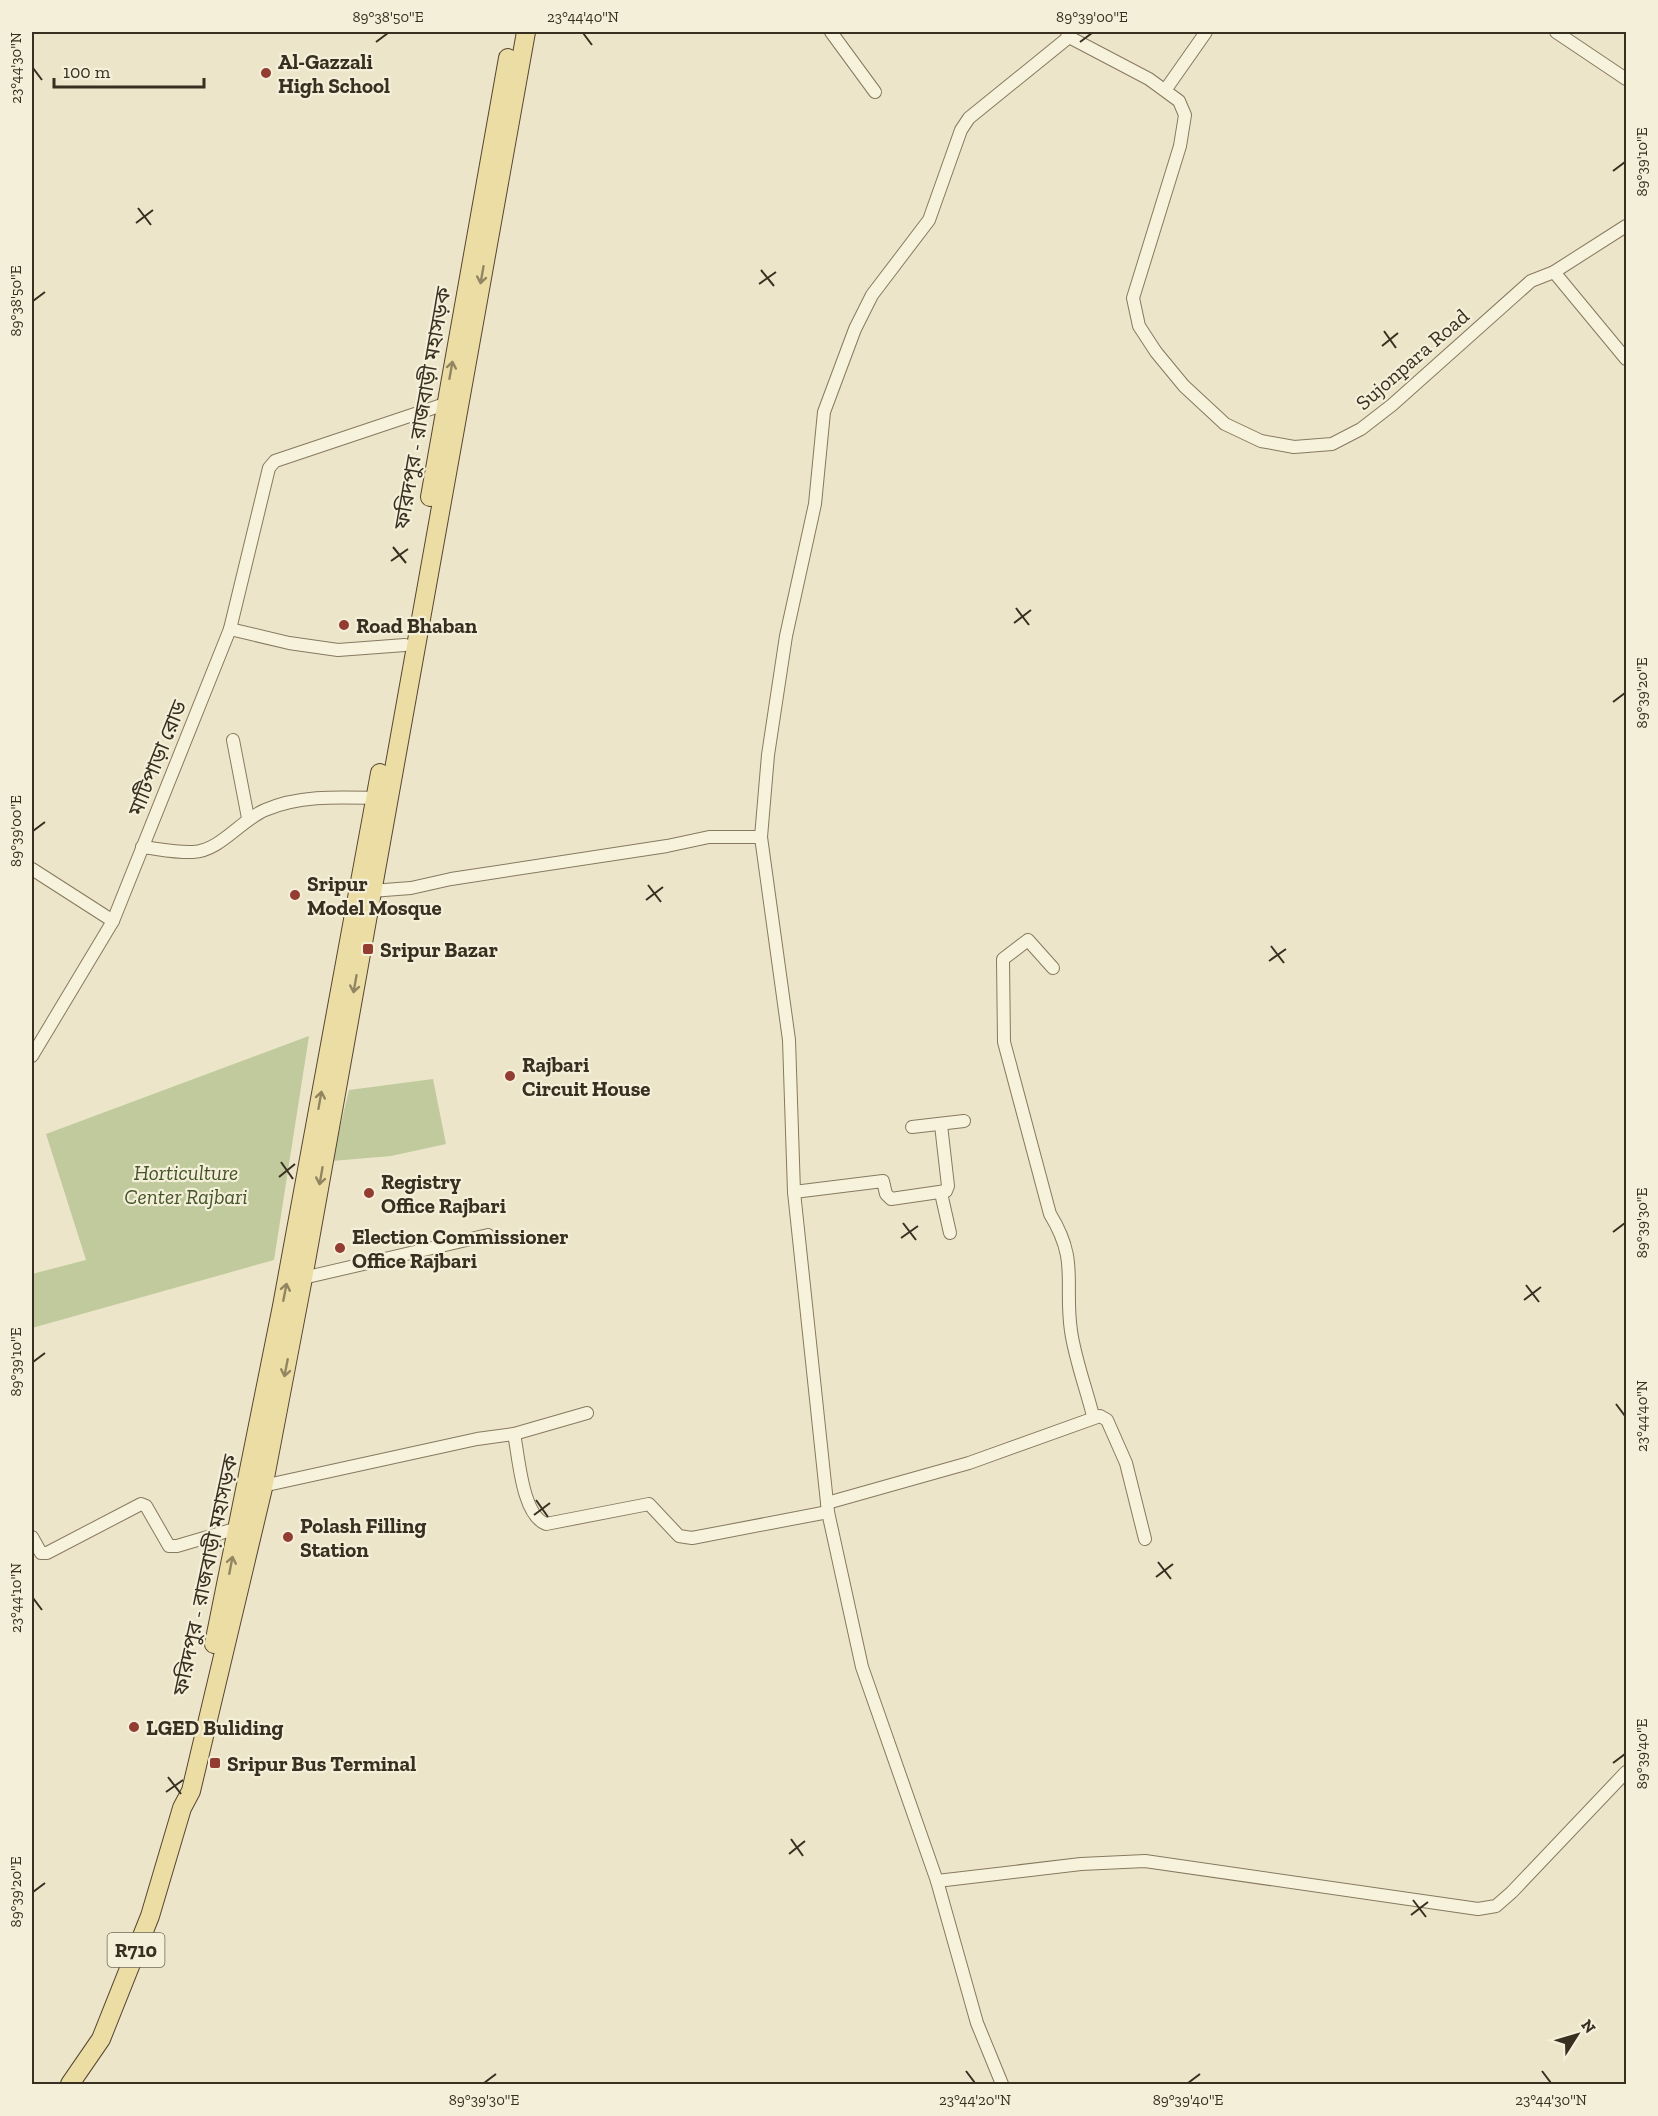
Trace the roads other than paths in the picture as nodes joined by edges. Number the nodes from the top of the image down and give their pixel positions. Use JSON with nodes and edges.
{"nodes":[{"id":1,"x":513,"y":32,"type":"edge"},
{"id":2,"x":526,"y":32,"type":"edge"},
{"id":3,"x":831,"y":32,"type":"edge"},
{"id":4,"x":1206,"y":32,"type":"edge"},
{"id":5,"x":1556,"y":32,"type":"edge"},
{"id":6,"x":1068,"y":34,"type":"edge"},
{"id":7,"x":1626,"y":79,"type":"edge"},
{"id":8,"x":1166,"y":89,"type":"junction"},
{"id":9,"x":875,"y":92,"type":"dead end"},
{"id":10,"x":1626,"y":226,"type":"edge"},
{"id":11,"x":1554,"y":272,"type":"junction"},
{"id":12,"x":1626,"y":358,"type":"edge"},
{"id":13,"x":445,"y":404,"type":"junction"},
{"id":14,"x":230,"y":629,"type":"junction"},
{"id":15,"x":405,"y":645,"type":"junction"},
{"id":16,"x":233,"y":740,"type":"dead end"},
{"id":17,"x":375,"y":798,"type":"junction"},
{"id":18,"x":248,"y":818,"type":"junction"},
{"id":19,"x":761,"y":837,"type":"junction"},
{"id":20,"x":142,"y":848,"type":"junction"},
{"id":21,"x":32,"y":869,"type":"edge"},
{"id":22,"x":371,"y":891,"type":"junction"},
{"id":23,"x":113,"y":921,"type":"junction"},
{"id":24,"x":1053,"y":969,"type":"dead end"},
{"id":25,"x":32,"y":1056,"type":"edge"},
{"id":26,"x":964,"y":1121,"type":"dead end"},
{"id":27,"x":941,"y":1125,"type":"junction"},
{"id":28,"x":912,"y":1127,"type":"dead end"},
{"id":29,"x":794,"y":1192,"type":"junction"},
{"id":30,"x":941,"y":1192,"type":"junction"},
{"id":31,"x":950,"y":1233,"type":"dead end"},
{"id":32,"x":488,"y":1235,"type":"dead end"},
{"id":33,"x":303,"y":1278,"type":"junction"},
{"id":34,"x":587,"y":1413,"type":"dead end"},
{"id":35,"x":1093,"y":1416,"type":"junction"},
{"id":36,"x":514,"y":1434,"type":"junction"},
{"id":37,"x":255,"y":1487,"type":"junction"},
{"id":38,"x":828,"y":1508,"type":"junction"},
{"id":39,"x":238,"y":1528,"type":"junction"},
{"id":40,"x":32,"y":1537,"type":"edge"},
{"id":41,"x":1145,"y":1539,"type":"dead end"},
{"id":42,"x":1626,"y":1772,"type":"edge"},
{"id":43,"x":182,"y":1808,"type":"junction"},
{"id":44,"x":937,"y":1881,"type":"junction"},
{"id":45,"x":70,"y":2085,"type":"edge"},
{"id":46,"x":1002,"y":2085,"type":"edge"}],
"edges":[{"from":13,"to":1,"type":"main road","name":"ফরিদপুর - রাজবাড়ী মহাসড়ক","one_way":true},
{"from":2,"to":22,"type":"main road","name":"ফরিদপুর - রাজবাড়ী মহাসড়ক","one_way":true},
{"from":3,"to":9,"type":"street"},
{"from":4,"to":8,"type":"street"},
{"from":5,"to":7,"type":"street"},
{"from":6,"to":8,"type":"street"},
{"from":6,"to":19,"type":"street"},
{"from":8,"to":11,"type":"street","name":"Sujonpara Road"},
{"from":10,"to":11,"type":"street","name":"Sujonpara Road"},
{"from":11,"to":12,"type":"street"},
{"from":13,"to":14,"type":"street","name":"মাটিপাড়া রোড"},
{"from":13,"to":15,"type":"main road","name":"ফরিদপুর - রাজবাড়ী মহাসড়ক"},
{"from":14,"to":15,"type":"street"},
{"from":14,"to":20,"type":"street","name":"মাটিপাড়া রোড"},
{"from":15,"to":17,"type":"main road","name":"ফরিদপুর - রাজবাড়ী মহাসড়ক"},
{"from":16,"to":18,"type":"street"},
{"from":17,"to":18,"type":"street"},
{"from":37,"to":17,"type":"main road","name":"ফরিদপুর - রাজবাড়ী মহাসড়ক","one_way":true},
{"from":18,"to":20,"type":"street"},
{"from":19,"to":22,"type":"street"},
{"from":19,"to":29,"type":"street"},
{"from":20,"to":23,"type":"street","name":"মাটিপাড়া রোড"},
{"from":21,"to":23,"type":"street"},
{"from":22,"to":33,"type":"main road","name":"ফরিদপুর - রাজবাড়ী মহাসড়ক","one_way":true},
{"from":23,"to":25,"type":"street","name":"মাটিপাড়া রোড"},
{"from":24,"to":35,"type":"street"},
{"from":26,"to":27,"type":"street"},
{"from":27,"to":28,"type":"street"},
{"from":27,"to":30,"type":"street"},
{"from":29,"to":30,"type":"street"},
{"from":29,"to":38,"type":"street"},
{"from":30,"to":31,"type":"street"},
{"from":32,"to":33,"type":"street"},
{"from":33,"to":37,"type":"main road","name":"ফরিদপুর - রাজবাড়ী মহাসড়ক","one_way":true},
{"from":34,"to":36,"type":"street"},
{"from":35,"to":38,"type":"street"},
{"from":35,"to":41,"type":"street"},
{"from":36,"to":37,"type":"street"},
{"from":36,"to":38,"type":"street"},
{"from":37,"to":39,"type":"main road","name":"ফরিদপুর - রাজবাড়ী মহাসড়ক"},
{"from":37,"to":43,"type":"main road","name":"ফরিদপুর - রাজবাড়ী মহাসড়ক"},
{"from":38,"to":44,"type":"street"},
{"from":39,"to":40,"type":"street"},
{"from":43,"to":39,"type":"main road","name":"ফরিদপুর - রাজবাড়ী মহাসড়ক","one_way":true},
{"from":42,"to":44,"type":"street"},
{"from":43,"to":45,"type":"main road","number":"R710"},
{"from":44,"to":46,"type":"street"}]}
